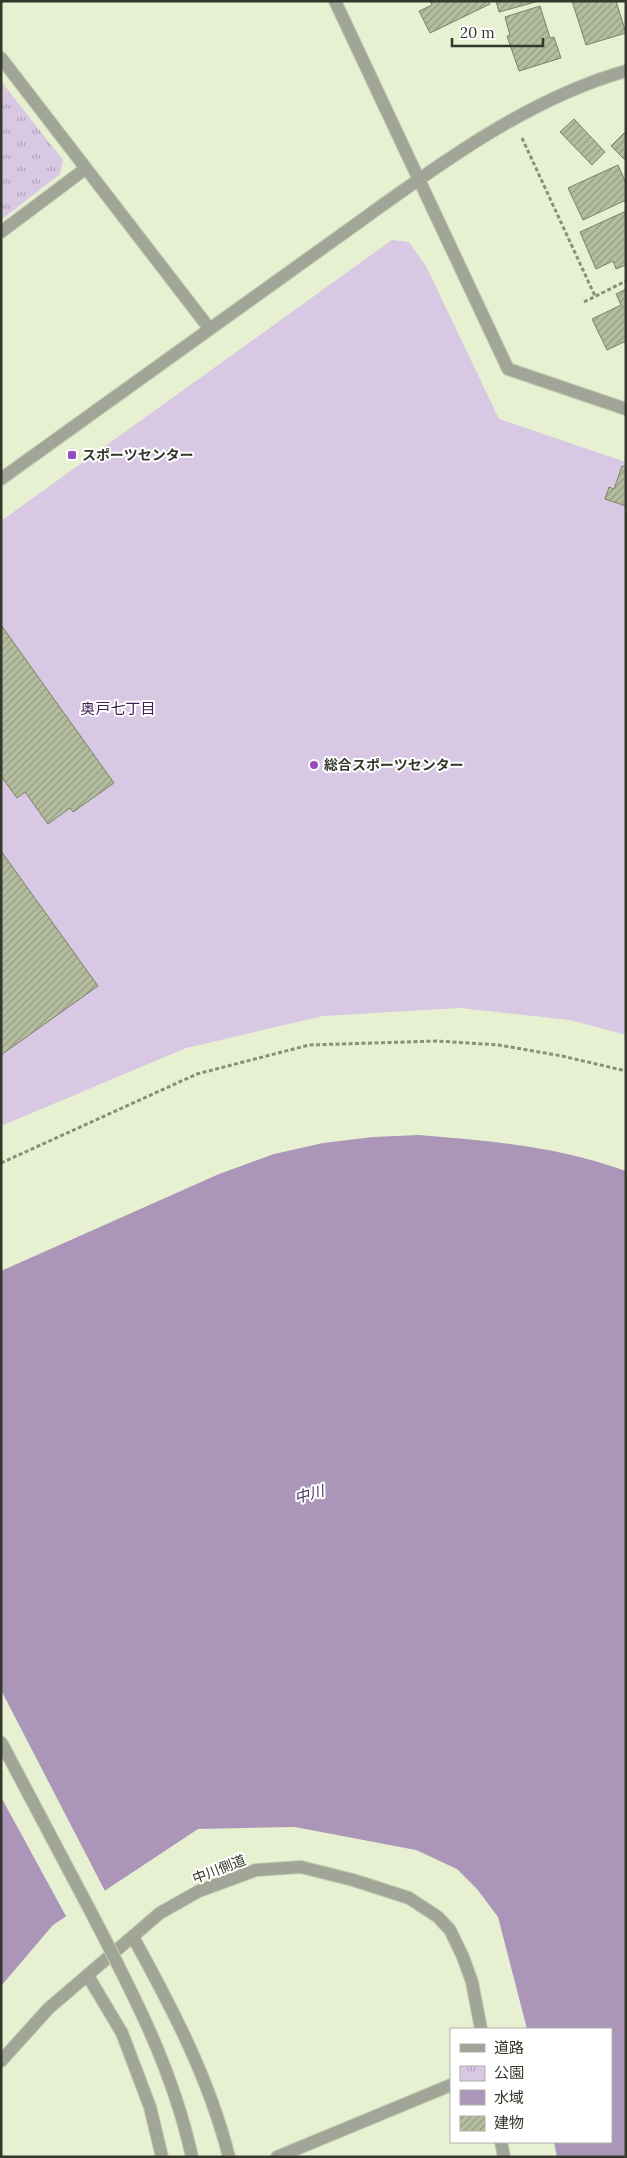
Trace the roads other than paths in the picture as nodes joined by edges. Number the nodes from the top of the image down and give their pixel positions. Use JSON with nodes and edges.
{"nodes":[{"id":1,"x":335,"y":1,"type":"edge"},
{"id":2,"x":1,"y":58,"type":"edge"},
{"id":3,"x":626,"y":71,"type":"edge"},
{"id":4,"x":86,"y":169,"type":"junction"},
{"id":5,"x":420,"y":179,"type":"junction"},
{"id":6,"x":1,"y":232,"type":"edge"},
{"id":7,"x":209,"y":328,"type":"junction"},
{"id":8,"x":626,"y":409,"type":"edge"},
{"id":9,"x":1,"y":479,"type":"edge"},
{"id":10,"x":1,"y":1742,"type":"edge"},
{"id":11,"x":133,"y":1937,"type":"junction"},
{"id":12,"x":88,"y":1976,"type":"junction"},
{"id":13,"x":481,"y":2028,"type":"edge"},
{"id":14,"x":1,"y":2061,"type":"edge"},
{"id":15,"x":450,"y":2085,"type":"edge"},
{"id":16,"x":501,"y":2143,"type":"edge"},
{"id":17,"x":162,"y":2157,"type":"edge"},
{"id":18,"x":192,"y":2157,"type":"edge"},
{"id":19,"x":230,"y":2157,"type":"edge"},
{"id":20,"x":277,"y":2157,"type":"edge"},
{"id":21,"x":504,"y":2157,"type":"edge"}],
"edges":[{"from":1,"to":5,"type":"street"},
{"from":2,"to":4,"type":"street"},
{"from":3,"to":5,"type":"street"},
{"from":4,"to":6,"type":"street"},
{"from":4,"to":7,"type":"street"},
{"from":5,"to":7,"type":"street"},
{"from":5,"to":8,"type":"street"},
{"from":7,"to":9,"type":"street"},
{"from":10,"to":18,"type":"street","bridge":true},
{"from":11,"to":12,"type":"street","name":"中川側道"},
{"from":11,"to":13,"type":"street","name":"中川側道"},
{"from":11,"to":19,"type":"street"},
{"from":12,"to":14,"type":"street","name":"中川側道"},
{"from":12,"to":17,"type":"street"},
{"from":15,"to":20,"type":"street"},
{"from":16,"to":21,"type":"street"}]}
